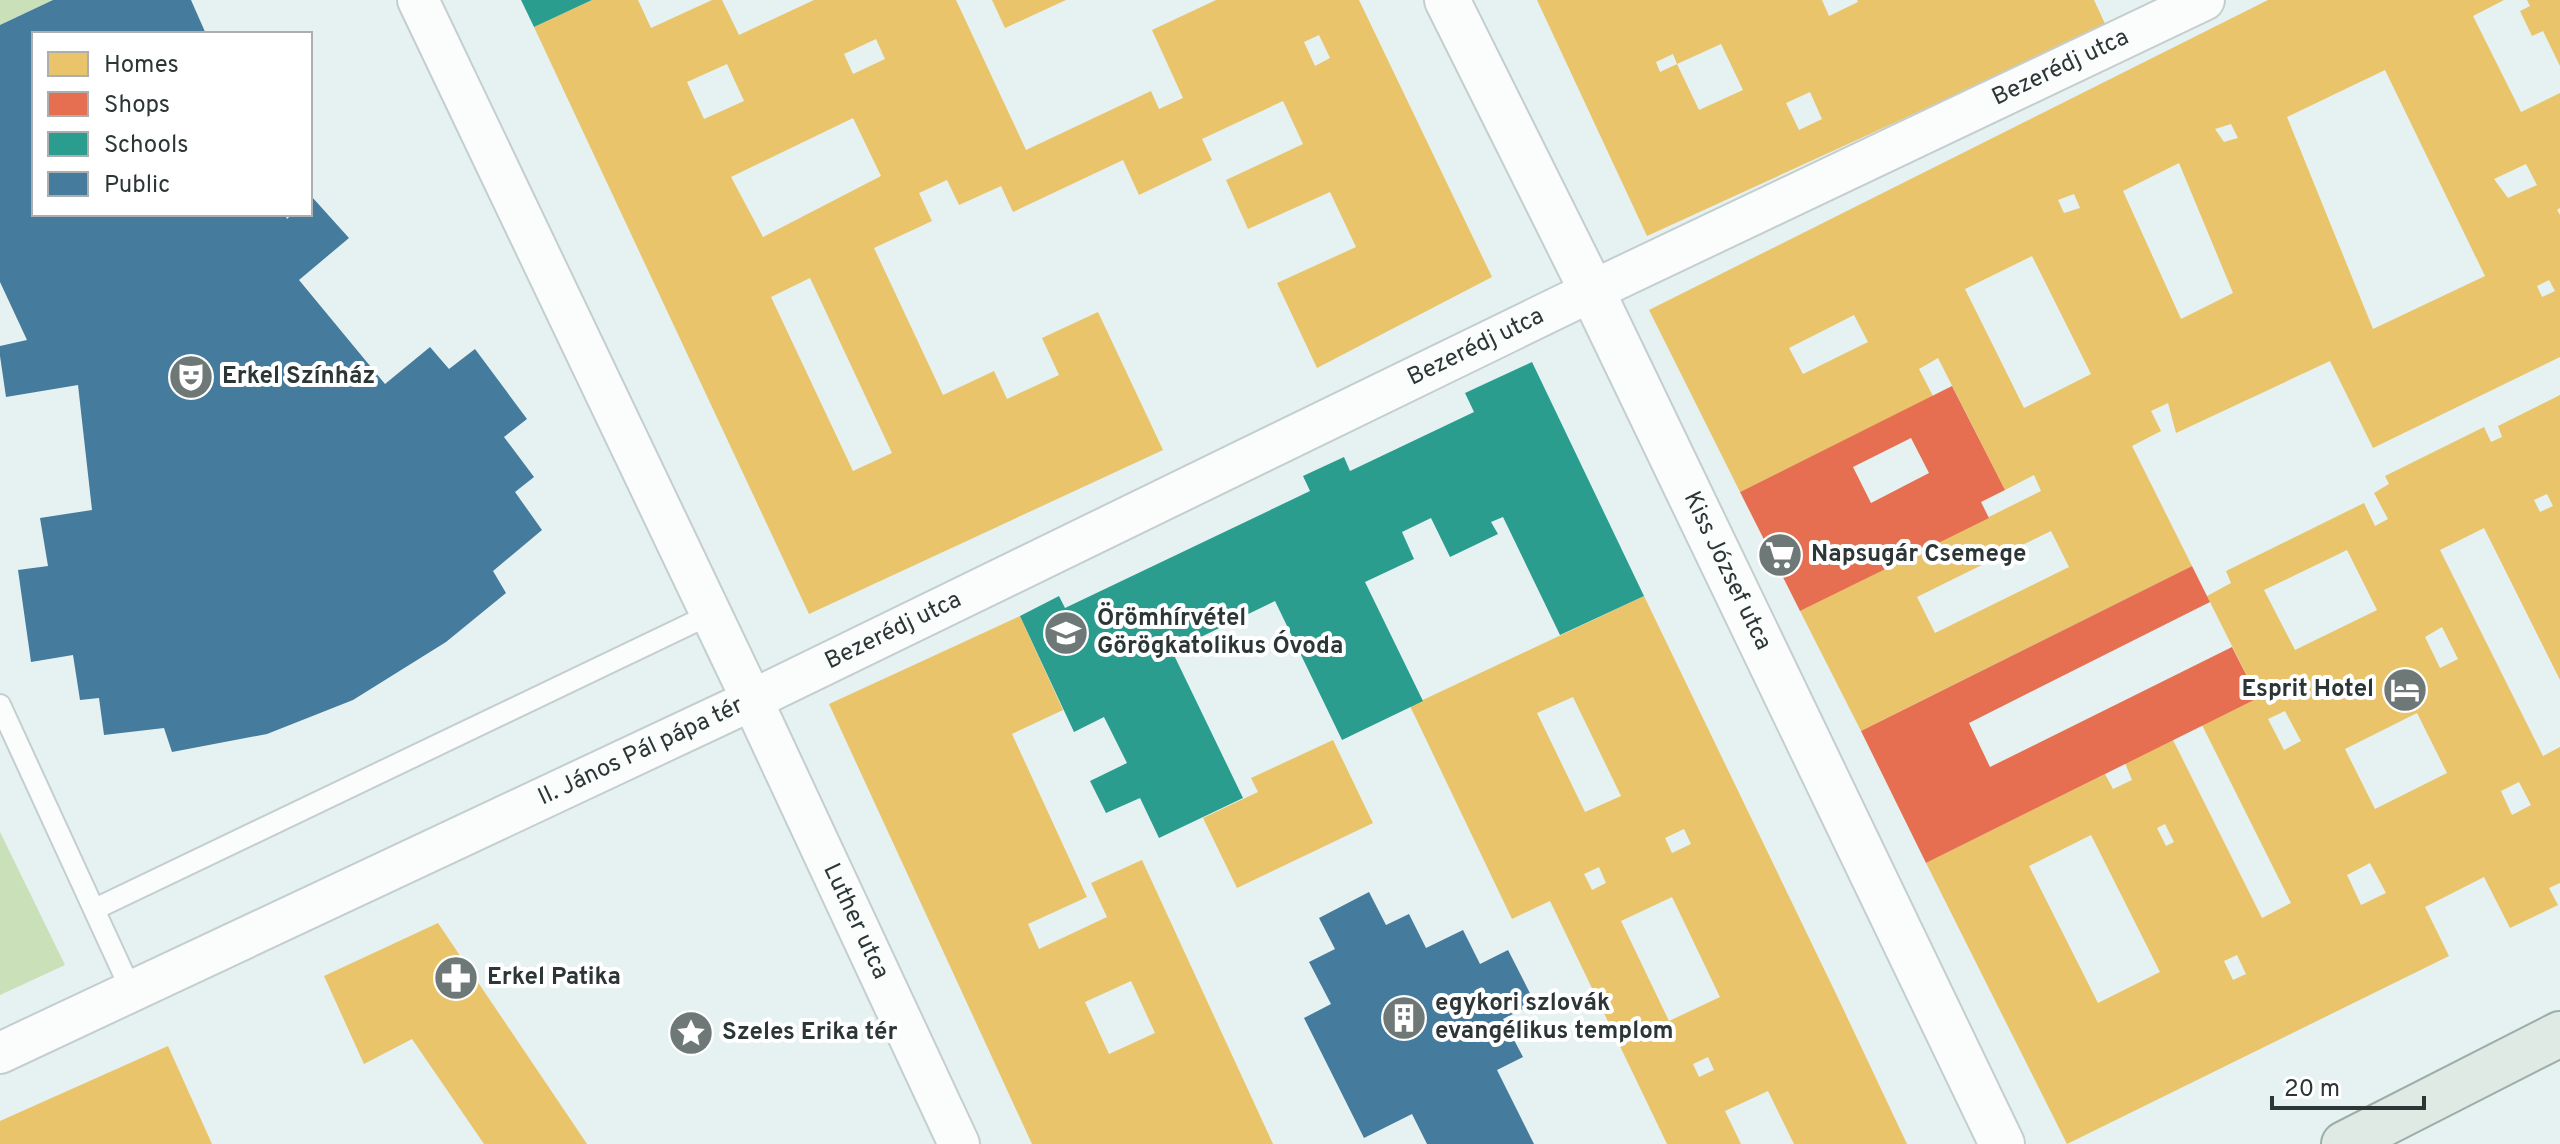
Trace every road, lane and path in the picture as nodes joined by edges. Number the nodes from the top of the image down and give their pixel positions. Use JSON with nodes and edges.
{"nodes":[{"id":1,"x":418,"y":0,"type":"edge"},
{"id":2,"x":1447,"y":0,"type":"edge"},
{"id":3,"x":2204,"y":0,"type":"edge"},
{"id":4,"x":1592,"y":291,"type":"junction"},
{"id":5,"x":711,"y":614,"type":"junction"},
{"id":6,"x":752,"y":700,"type":"junction"},
{"id":7,"x":0,"y":705,"type":"edge"},
{"id":8,"x":95,"y":909,"type":"junction"},
{"id":9,"x":131,"y":990,"type":"junction"},
{"id":10,"x":2560,"y":1034,"type":"edge"},
{"id":11,"x":0,"y":1053,"type":"edge"},
{"id":12,"x":959,"y":1144,"type":"edge"},
{"id":13,"x":2002,"y":1144,"type":"edge"},
{"id":14,"x":2344,"y":1144,"type":"edge"}],
"edges":[{"from":1,"to":5,"type":"street","name":"II. János Pál pápa tér"},
{"from":2,"to":4,"type":"street","name":"Kiss József utca"},
{"from":3,"to":4,"type":"street","name":"Bezerédj utca"},
{"from":4,"to":6,"type":"street","name":"Bezerédj utca"},
{"from":4,"to":13,"type":"street","name":"Kiss József utca"},
{"from":5,"to":6,"type":"street","name":"II. János Pál pápa tér"},
{"from":5,"to":8,"type":"lane"},
{"from":6,"to":9,"type":"street","name":"II. János Pál pápa tér"},
{"from":6,"to":12,"type":"street","name":"Luther utca"},
{"from":7,"to":8,"type":"lane"},
{"from":8,"to":9,"type":"lane"},
{"from":9,"to":11,"type":"street","name":"II. János Pál pápa tér"},
{"from":10,"to":14,"type":"main road"}]}
